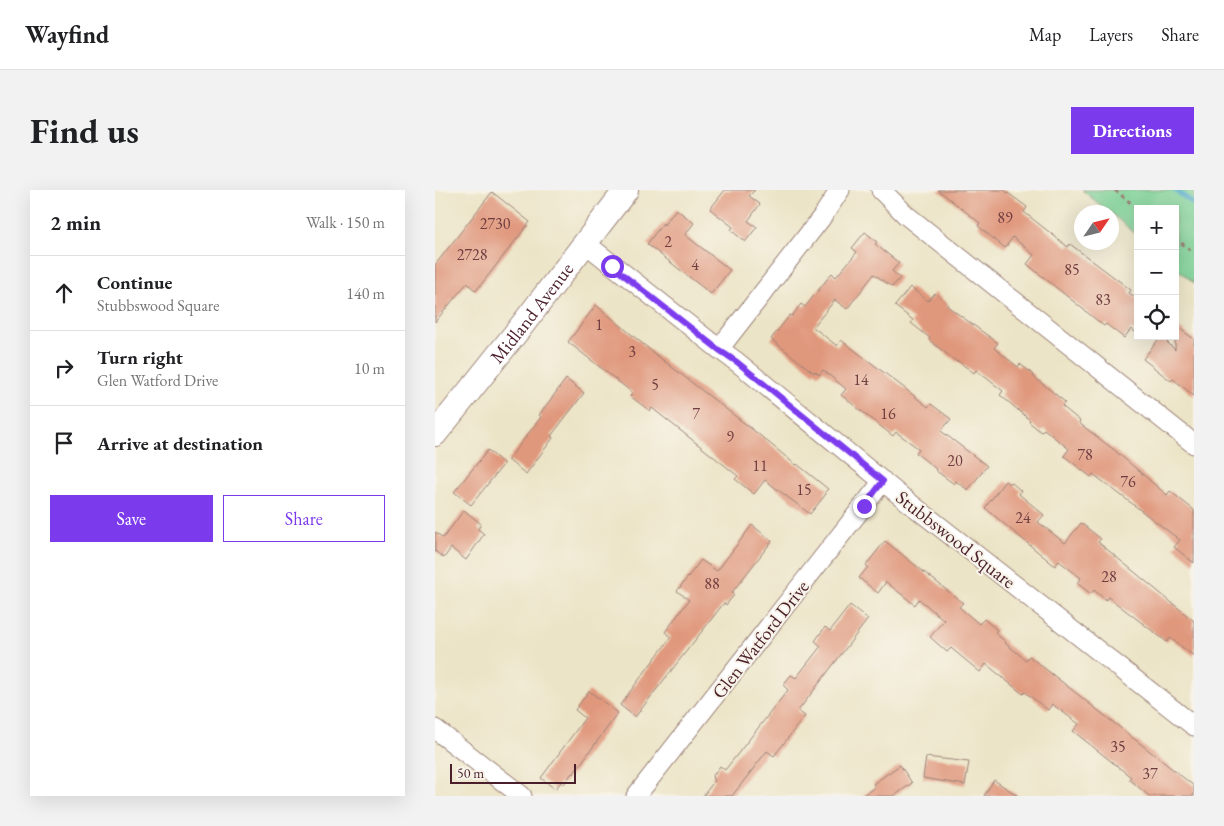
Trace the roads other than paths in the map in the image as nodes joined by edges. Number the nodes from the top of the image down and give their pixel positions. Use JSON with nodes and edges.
{"nodes":[{"id":1,"x":626,"y":190,"type":"edge"},
{"id":2,"x":840,"y":190,"type":"edge"},
{"id":3,"x":881,"y":190,"type":"edge"},
{"id":4,"x":585,"y":243,"type":"junction"},
{"id":5,"x":719,"y":350,"type":"junction"},
{"id":6,"x":435,"y":434,"type":"edge"},
{"id":7,"x":1194,"y":444,"type":"edge"},
{"id":8,"x":883,"y":481,"type":"junction"},
{"id":9,"x":1194,"y":726,"type":"edge"},
{"id":10,"x":435,"y":729,"type":"edge"},
{"id":11,"x":523,"y":796,"type":"edge"},
{"id":12,"x":636,"y":796,"type":"edge"}],
"edges":[{"from":1,"to":4,"type":"main road","name":"Midland Avenue"},
{"from":2,"to":5,"type":"street"},
{"from":3,"to":7,"type":"street"},
{"from":4,"to":5,"type":"street","name":"Stubbswood Square"},
{"from":4,"to":6,"type":"main road","name":"Midland Avenue"},
{"from":5,"to":8,"type":"street","name":"Stubbswood Square"},
{"from":8,"to":9,"type":"street","name":"Stubbswood Square"},
{"from":8,"to":12,"type":"street","name":"Glen Watford Drive"},
{"from":10,"to":11,"type":"street"}]}
